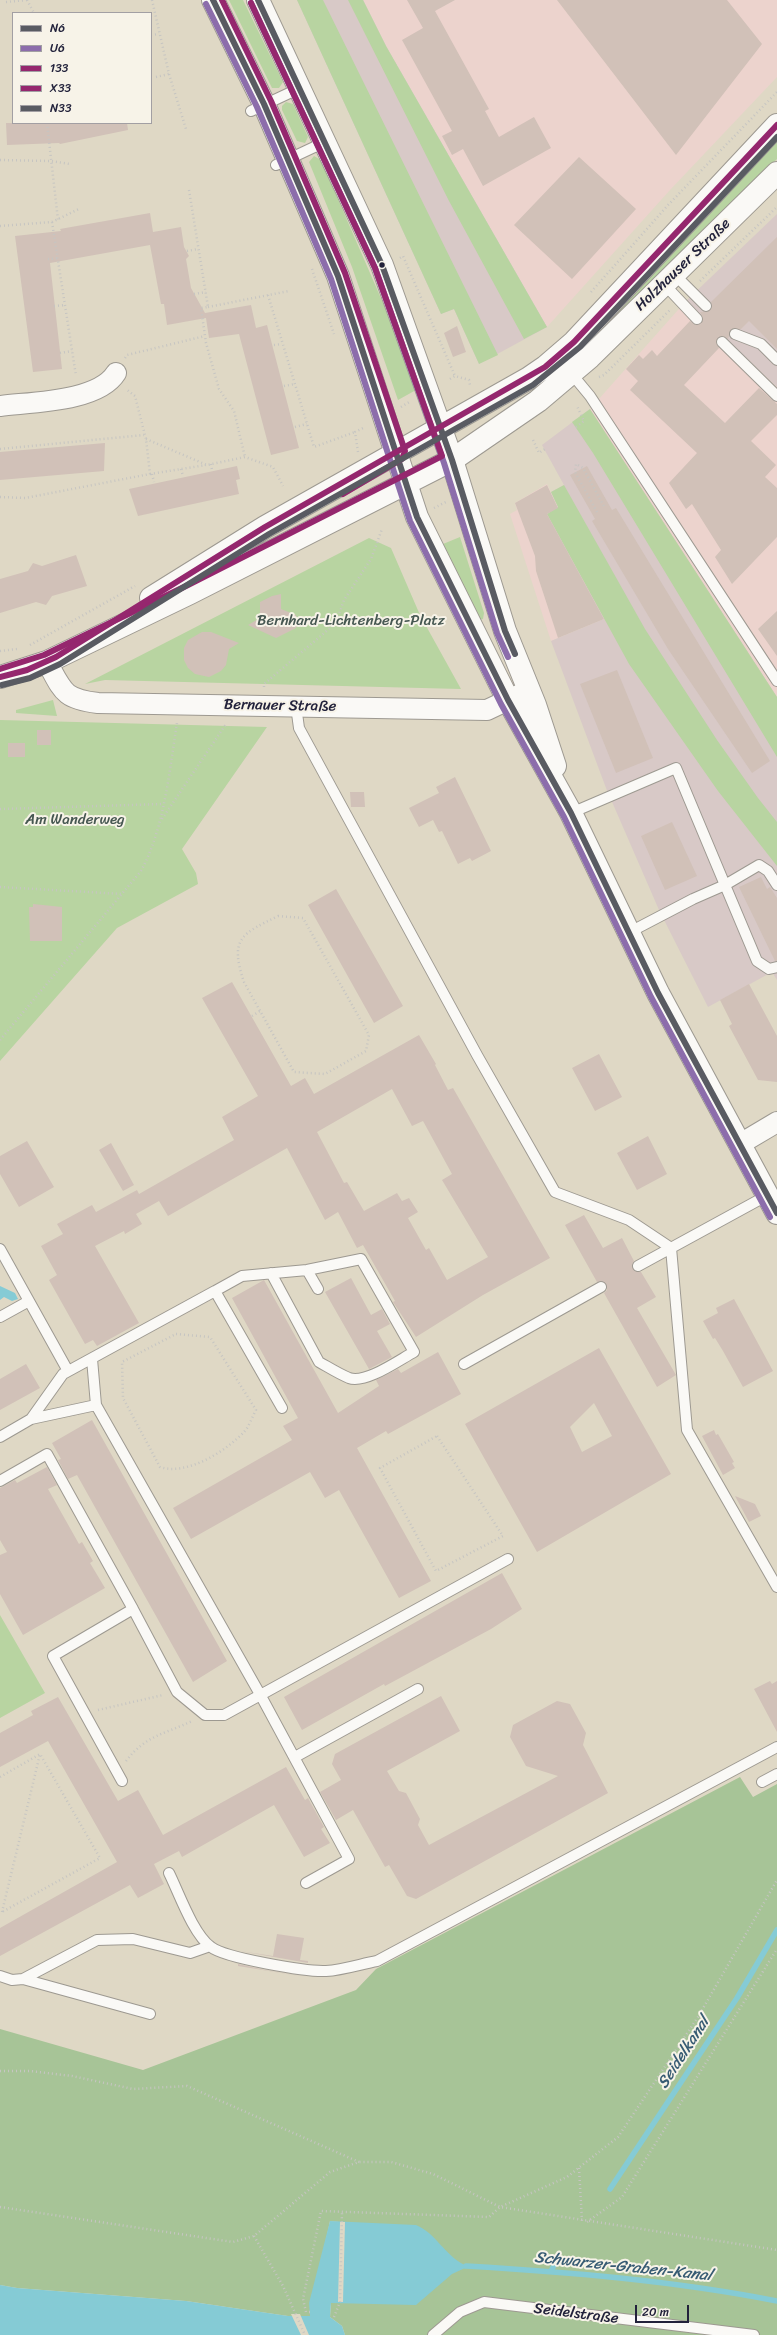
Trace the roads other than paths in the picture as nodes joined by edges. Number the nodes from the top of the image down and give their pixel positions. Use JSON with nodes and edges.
{"nodes":[{"id":1,"x":213,"y":0,"type":"edge"},
{"id":2,"x":258,"y":0,"type":"edge"},
{"id":3,"x":300,"y":88,"type":"junction"},
{"id":4,"x":258,"y":107,"type":"junction"},
{"id":5,"x":777,"y":125,"type":"edge"},
{"id":6,"x":325,"y":142,"type":"junction"},
{"id":7,"x":282,"y":162,"type":"junction"},
{"id":8,"x":777,"y":173,"type":"edge"},
{"id":9,"x":669,"y":279,"type":"junction"},
{"id":10,"x":706,"y":306,"type":"dead end"},
{"id":11,"x":697,"y":319,"type":"dead end"},
{"id":12,"x":736,"y":334,"type":"dead end"},
{"id":13,"x":574,"y":342,"type":"junction"},
{"id":14,"x":722,"y":342,"type":"dead end"},
{"id":15,"x":590,"y":357,"type":"junction"},
{"id":16,"x":777,"y":360,"type":"edge"},
{"id":17,"x":571,"y":373,"type":"junction"},
{"id":18,"x":114,"y":376,"type":"road end"},
{"id":19,"x":777,"y":396,"type":"edge"},
{"id":20,"x":0,"y":406,"type":"edge"},
{"id":21,"x":441,"y":427,"type":"junction"},
{"id":22,"x":397,"y":453,"type":"junction"},
{"id":23,"x":452,"y":460,"type":"junction"},
{"id":24,"x":407,"y":484,"type":"junction"},
{"id":25,"x":52,"y":659,"type":"junction"},
{"id":26,"x":0,"y":678,"type":"edge"},
{"id":27,"x":777,"y":681,"type":"edge"},
{"id":28,"x":529,"y":690,"type":"junction"},
{"id":29,"x":508,"y":700,"type":"junction"},
{"id":30,"x":296,"y":706,"type":"junction"},
{"id":31,"x":571,"y":813,"type":"junction"},
{"id":32,"x":725,"y":885,"type":"junction"},
{"id":33,"x":777,"y":886,"type":"edge"},
{"id":34,"x":628,"y":933,"type":"junction"},
{"id":35,"x":777,"y":967,"type":"edge"},
{"id":36,"x":777,"y":1122,"type":"edge"},
{"id":37,"x":740,"y":1144,"type":"junction"},
{"id":38,"x":772,"y":1204,"type":"edge"},
{"id":39,"x":671,"y":1248,"type":"junction"},
{"id":40,"x":0,"y":1249,"type":"edge"},
{"id":41,"x":638,"y":1266,"type":"dead end"},
{"id":42,"x":307,"y":1270,"type":"junction"},
{"id":43,"x":272,"y":1273,"type":"junction"},
{"id":44,"x":601,"y":1287,"type":"dead end"},
{"id":45,"x":318,"y":1290,"type":"dead end"},
{"id":46,"x":215,"y":1291,"type":"junction"},
{"id":47,"x":29,"y":1301,"type":"junction"},
{"id":48,"x":0,"y":1317,"type":"edge"},
{"id":49,"x":92,"y":1359,"type":"junction"},
{"id":50,"x":464,"y":1364,"type":"dead end"},
{"id":51,"x":68,"y":1371,"type":"junction"},
{"id":52,"x":96,"y":1404,"type":"junction"},
{"id":53,"x":282,"y":1408,"type":"dead end"},
{"id":54,"x":31,"y":1419,"type":"junction"},
{"id":55,"x":0,"y":1437,"type":"edge"},
{"id":56,"x":0,"y":1481,"type":"edge"},
{"id":57,"x":508,"y":1558,"type":"dead end"},
{"id":58,"x":777,"y":1587,"type":"edge"},
{"id":59,"x":134,"y":1609,"type":"junction"},
{"id":60,"x":418,"y":1689,"type":"dead end"},
{"id":61,"x":261,"y":1696,"type":"junction"},
{"id":62,"x":777,"y":1747,"type":"edge"},
{"id":63,"x":295,"y":1757,"type":"junction"},
{"id":64,"x":777,"y":1774,"type":"edge"},
{"id":65,"x":120,"y":1777,"type":"road end"},
{"id":66,"x":762,"y":1782,"type":"dead end"},
{"id":67,"x":169,"y":1873,"type":"dead end"},
{"id":68,"x":306,"y":1883,"type":"dead end"},
{"id":69,"x":210,"y":1946,"type":"junction"},
{"id":70,"x":0,"y":1976,"type":"edge"},
{"id":71,"x":23,"y":1979,"type":"junction"},
{"id":72,"x":150,"y":2014,"type":"dead end"},
{"id":73,"x":433,"y":2335,"type":"edge"},
{"id":74,"x":754,"y":2335,"type":"edge"}],
"edges":[{"from":1,"to":4,"type":"main road"},
{"from":2,"to":3,"type":"main road"},
{"from":3,"to":4,"type":"lane"},
{"from":3,"to":6,"type":"main road"},
{"from":4,"to":7,"type":"main road"},
{"from":5,"to":13,"type":"main road","name":"Holzhauser Straße"},
{"from":6,"to":7,"type":"lane"},
{"from":6,"to":21,"type":"main road"},
{"from":7,"to":22,"type":"main road"},
{"from":8,"to":9,"type":"main road","name":"Holzhauser Straße"},
{"from":9,"to":10,"type":"lane"},
{"from":9,"to":11,"type":"lane"},
{"from":9,"to":15,"type":"main road","name":"Holzhauser Straße"},
{"from":12,"to":16,"type":"lane"},
{"from":13,"to":15,"type":"lane"},
{"from":13,"to":21,"type":"main road","name":"Holzhauser Straße"},
{"from":14,"to":19,"type":"lane"},
{"from":15,"to":17,"type":"main road","name":"Holzhauser Straße"},
{"from":17,"to":23,"type":"main road","name":"Holzhauser Straße"},
{"from":17,"to":27,"type":"lane"},
{"from":18,"to":20,"type":"street"},
{"from":21,"to":22,"type":"main road","name":"Holzhauser Straße"},
{"from":21,"to":23,"type":"main road"},
{"from":22,"to":24,"type":"main road"},
{"from":22,"to":25,"type":"main road"},
{"from":23,"to":24,"type":"main road","name":"Holzhauser Straße"},
{"from":23,"to":28,"type":"main road"},
{"from":24,"to":25,"type":"main road"},
{"from":24,"to":29,"type":"main road"},
{"from":25,"to":26,"type":"main road"},
{"from":25,"to":30,"type":"street","name":"Bernauer Straße"},
{"from":28,"to":29,"type":"street","name":"Bernauer Straße"},
{"from":28,"to":31,"type":"main road"},
{"from":29,"to":30,"type":"street","name":"Bernauer Straße"},
{"from":29,"to":31,"type":"main road"},
{"from":30,"to":39,"type":"lane"},
{"from":31,"to":32,"type":"lane"},
{"from":31,"to":34,"type":"main road"},
{"from":32,"to":33,"type":"lane"},
{"from":32,"to":34,"type":"lane"},
{"from":32,"to":35,"type":"lane"},
{"from":34,"to":37,"type":"main road"},
{"from":36,"to":37,"type":"street"},
{"from":37,"to":38,"type":"main road"},
{"from":38,"to":39,"type":"lane"},
{"from":39,"to":41,"type":"lane"},
{"from":39,"to":58,"type":"lane"},
{"from":40,"to":47,"type":"lane"},
{"from":42,"to":43,"type":"lane"},
{"from":42,"to":43,"type":"lane"},
{"from":42,"to":45,"type":"lane"},
{"from":43,"to":46,"type":"lane"},
{"from":44,"to":50,"type":"lane"},
{"from":46,"to":49,"type":"lane"},
{"from":46,"to":53,"type":"lane"},
{"from":47,"to":48,"type":"lane"},
{"from":47,"to":51,"type":"lane"},
{"from":49,"to":51,"type":"lane"},
{"from":49,"to":52,"type":"lane"},
{"from":51,"to":54,"type":"lane"},
{"from":52,"to":54,"type":"lane"},
{"from":52,"to":61,"type":"lane"},
{"from":54,"to":55,"type":"lane"},
{"from":56,"to":59,"type":"lane"},
{"from":57,"to":61,"type":"lane"},
{"from":59,"to":61,"type":"lane"},
{"from":59,"to":65,"type":"lane"},
{"from":60,"to":63,"type":"lane"},
{"from":61,"to":63,"type":"lane"},
{"from":62,"to":69,"type":"lane"},
{"from":63,"to":68,"type":"lane"},
{"from":64,"to":66,"type":"lane"},
{"from":67,"to":69,"type":"lane"},
{"from":69,"to":71,"type":"lane"},
{"from":70,"to":71,"type":"lane"},
{"from":71,"to":72,"type":"lane"},
{"from":73,"to":74,"type":"lane","name":"Seidelstraße"}]}
